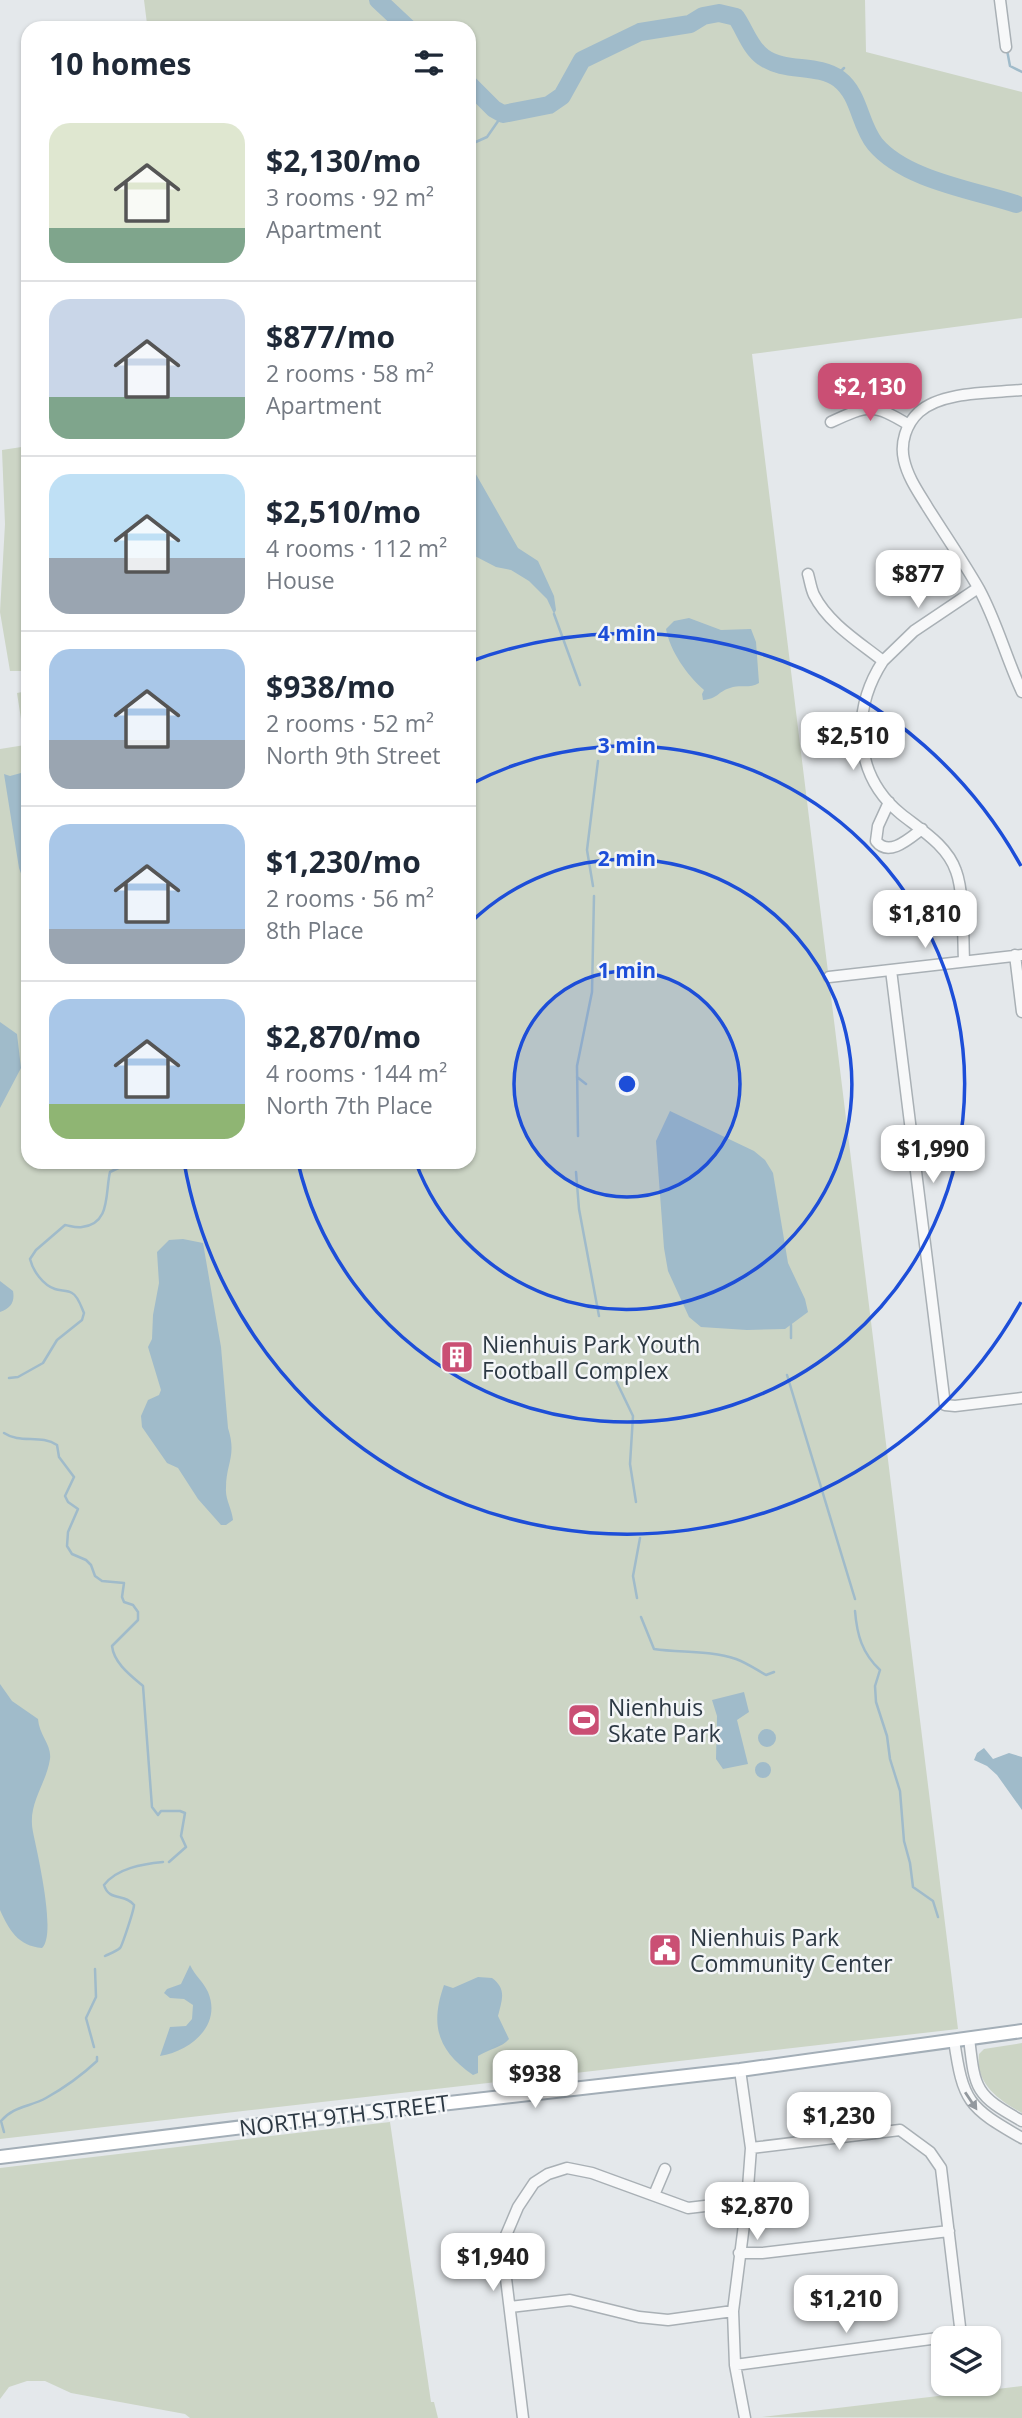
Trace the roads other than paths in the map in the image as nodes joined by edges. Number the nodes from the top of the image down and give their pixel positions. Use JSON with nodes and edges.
{"nodes":[{"id":1,"x":1000,"y":0,"type":"edge"},
{"id":2,"x":1006,"y":47,"type":"dead end"},
{"id":3,"x":1022,"y":390,"type":"edge"},
{"id":4,"x":831,"y":422,"type":"dead end"},
{"id":5,"x":909,"y":425,"type":"junction"},
{"id":6,"x":808,"y":574,"type":"dead end"},
{"id":7,"x":978,"y":588,"type":"junction"},
{"id":8,"x":883,"y":660,"type":"junction"},
{"id":9,"x":1022,"y":692,"type":"edge"},
{"id":10,"x":889,"y":802,"type":"junction"},
{"id":11,"x":922,"y":829,"type":"junction"},
{"id":12,"x":1018,"y":955,"type":"edge"},
{"id":13,"x":964,"y":961,"type":"junction"},
{"id":14,"x":891,"y":970,"type":"junction"},
{"id":15,"x":829,"y":978,"type":"dead end"},
{"id":16,"x":1022,"y":1012,"type":"edge"},
{"id":17,"x":1022,"y":1398,"type":"edge"},
{"id":18,"x":1022,"y":2031,"type":"edge"},
{"id":19,"x":970,"y":2038,"type":"junction"},
{"id":20,"x":954,"y":2040,"type":"junction"},
{"id":21,"x":740,"y":2070,"type":"junction"},
{"id":22,"x":1022,"y":2121,"type":"edge"},
{"id":23,"x":1022,"y":2138,"type":"edge"},
{"id":24,"x":751,"y":2148,"type":"junction"},
{"id":25,"x":0,"y":2157,"type":"edge"},
{"id":26,"x":665,"y":2169,"type":"dead end"},
{"id":27,"x":654,"y":2195,"type":"junction"},
{"id":28,"x":747,"y":2202,"type":"junction"},
{"id":29,"x":948,"y":2231,"type":"junction"},
{"id":30,"x":740,"y":2253,"type":"junction"},
{"id":31,"x":510,"y":2307,"type":"junction"},
{"id":32,"x":733,"y":2311,"type":"junction"},
{"id":33,"x":735,"y":2365,"type":"junction"},
{"id":34,"x":523,"y":2418,"type":"edge"},
{"id":35,"x":745,"y":2418,"type":"edge"}],
"edges":[{"from":1,"to":2,"type":"street"},
{"from":3,"to":5,"type":"street"},
{"from":4,"to":5,"type":"street"},
{"from":5,"to":7,"type":"street"},
{"from":6,"to":8,"type":"street"},
{"from":7,"to":8,"type":"street"},
{"from":7,"to":9,"type":"street"},
{"from":8,"to":10,"type":"street"},
{"from":10,"to":11,"type":"street"},
{"from":10,"to":11,"type":"street"},
{"from":11,"to":13,"type":"street"},
{"from":12,"to":13,"type":"street"},
{"from":12,"to":16,"type":"street"},
{"from":13,"to":14,"type":"street"},
{"from":14,"to":15,"type":"street"},
{"from":14,"to":17,"type":"street"},
{"from":18,"to":19,"type":"main road","name":"NORTH 9TH STREET"},
{"from":19,"to":20,"type":"main road","name":"NORTH 9TH STREET"},
{"from":19,"to":22,"type":"street"},
{"from":20,"to":21,"type":"main road","name":"NORTH 9TH STREET"},
{"from":20,"to":23,"type":"street","one_way":true},
{"from":21,"to":24,"type":"street"},
{"from":21,"to":25,"type":"main road","name":"NORTH 9TH STREET"},
{"from":24,"to":28,"type":"street"},
{"from":24,"to":29,"type":"street"},
{"from":26,"to":27,"type":"street"},
{"from":27,"to":28,"type":"street"},
{"from":27,"to":31,"type":"street"},
{"from":28,"to":30,"type":"street"},
{"from":29,"to":30,"type":"street"},
{"from":29,"to":33,"type":"street"},
{"from":30,"to":32,"type":"street"},
{"from":31,"to":32,"type":"street"},
{"from":31,"to":34,"type":"street"},
{"from":32,"to":33,"type":"street"},
{"from":33,"to":35,"type":"street"}]}
